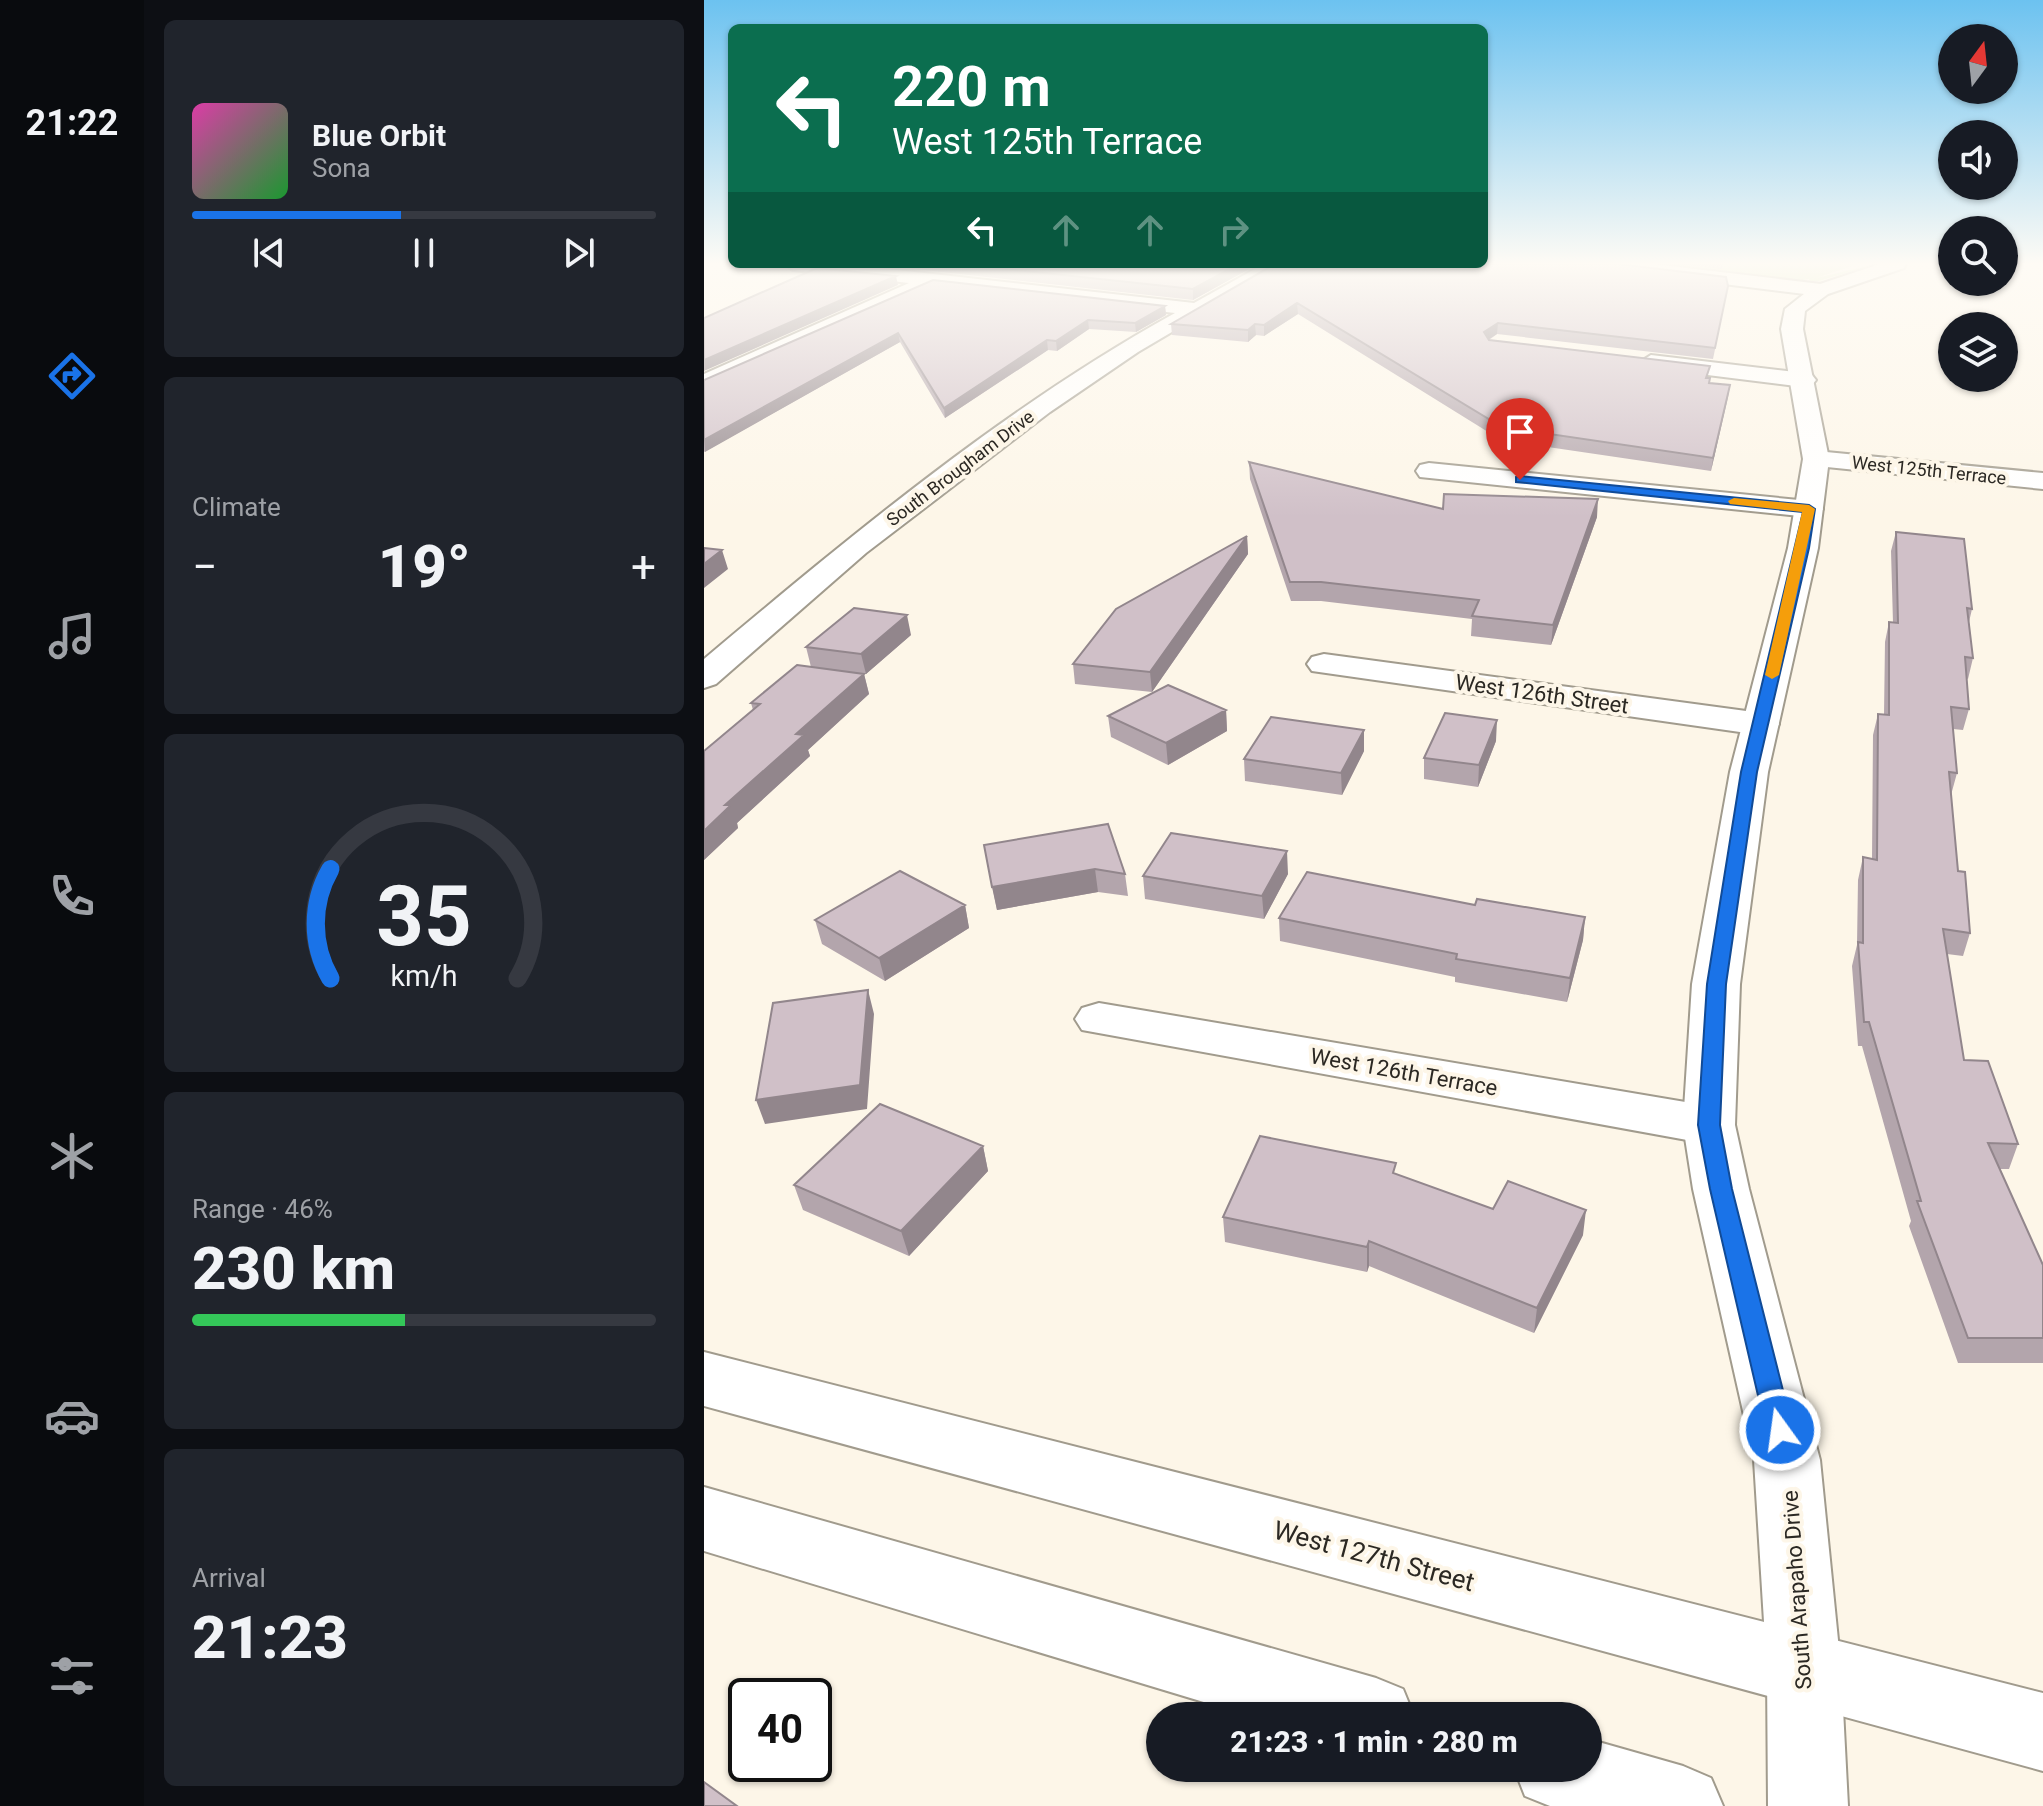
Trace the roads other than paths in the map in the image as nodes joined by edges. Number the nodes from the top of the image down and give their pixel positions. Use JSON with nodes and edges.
{"nodes":[{"id":1,"x":780,"y":348,"type":"edge"},
{"id":2,"x":1130,"y":348,"type":"edge"},
{"id":3,"x":1797,"y":348,"type":"edge"},
{"id":4,"x":1623,"y":359,"type":"edge"},
{"id":5,"x":1804,"y":380,"type":"junction"},
{"id":6,"x":704,"y":383,"type":"edge"},
{"id":7,"x":1816,"y":459,"type":"junction"},
{"id":8,"x":1429,"y":471,"type":"dead end"},
{"id":9,"x":2043,"y":481,"type":"edge"},
{"id":10,"x":1809,"y":509,"type":"junction"},
{"id":11,"x":1324,"y":664,"type":"dead end"},
{"id":12,"x":704,"y":677,"type":"edge"},
{"id":13,"x":1761,"y":724,"type":"junction"},
{"id":14,"x":1099,"y":1019,"type":"dead end"},
{"id":15,"x":1709,"y":1125,"type":"junction"},
{"id":16,"x":704,"y":1379,"type":"edge"},
{"id":17,"x":704,"y":1519,"type":"edge"},
{"id":18,"x":1804,"y":1670,"type":"junction"},
{"id":19,"x":1328,"y":1702,"type":"edge"},
{"id":20,"x":2043,"y":1732,"type":"edge"},
{"id":21,"x":1601,"y":1782,"type":"edge"},
{"id":22,"x":1683,"y":1806,"type":"edge"},
{"id":23,"x":1808,"y":1806,"type":"edge"}],
"edges":[{"from":1,"to":6,"type":"street"},
{"from":2,"to":12,"type":"street","name":"South Brougham Drive"},
{"from":3,"to":5,"type":"street","name":"South Arapaho Drive"},
{"from":4,"to":5,"type":"street"},
{"from":5,"to":7,"type":"street","name":"South Arapaho Drive"},
{"from":7,"to":9,"type":"street","name":"West 125th Terrace"},
{"from":7,"to":10,"type":"street","name":"South Arapaho Drive"},
{"from":8,"to":10,"type":"street"},
{"from":10,"to":13,"type":"street","name":"South Arapaho Drive"},
{"from":11,"to":13,"type":"street","name":"West 126th Street"},
{"from":13,"to":15,"type":"street","name":"South Arapaho Drive"},
{"from":14,"to":15,"type":"street","name":"West 126th Terrace"},
{"from":15,"to":18,"type":"street","name":"South Arapaho Drive"},
{"from":16,"to":18,"type":"street","name":"West 127th Street"},
{"from":17,"to":19,"type":"street"},
{"from":18,"to":20,"type":"street","name":"West 127th Street"},
{"from":18,"to":23,"type":"street","name":"South Arapaho Drive"},
{"from":21,"to":22,"type":"street"}]}
